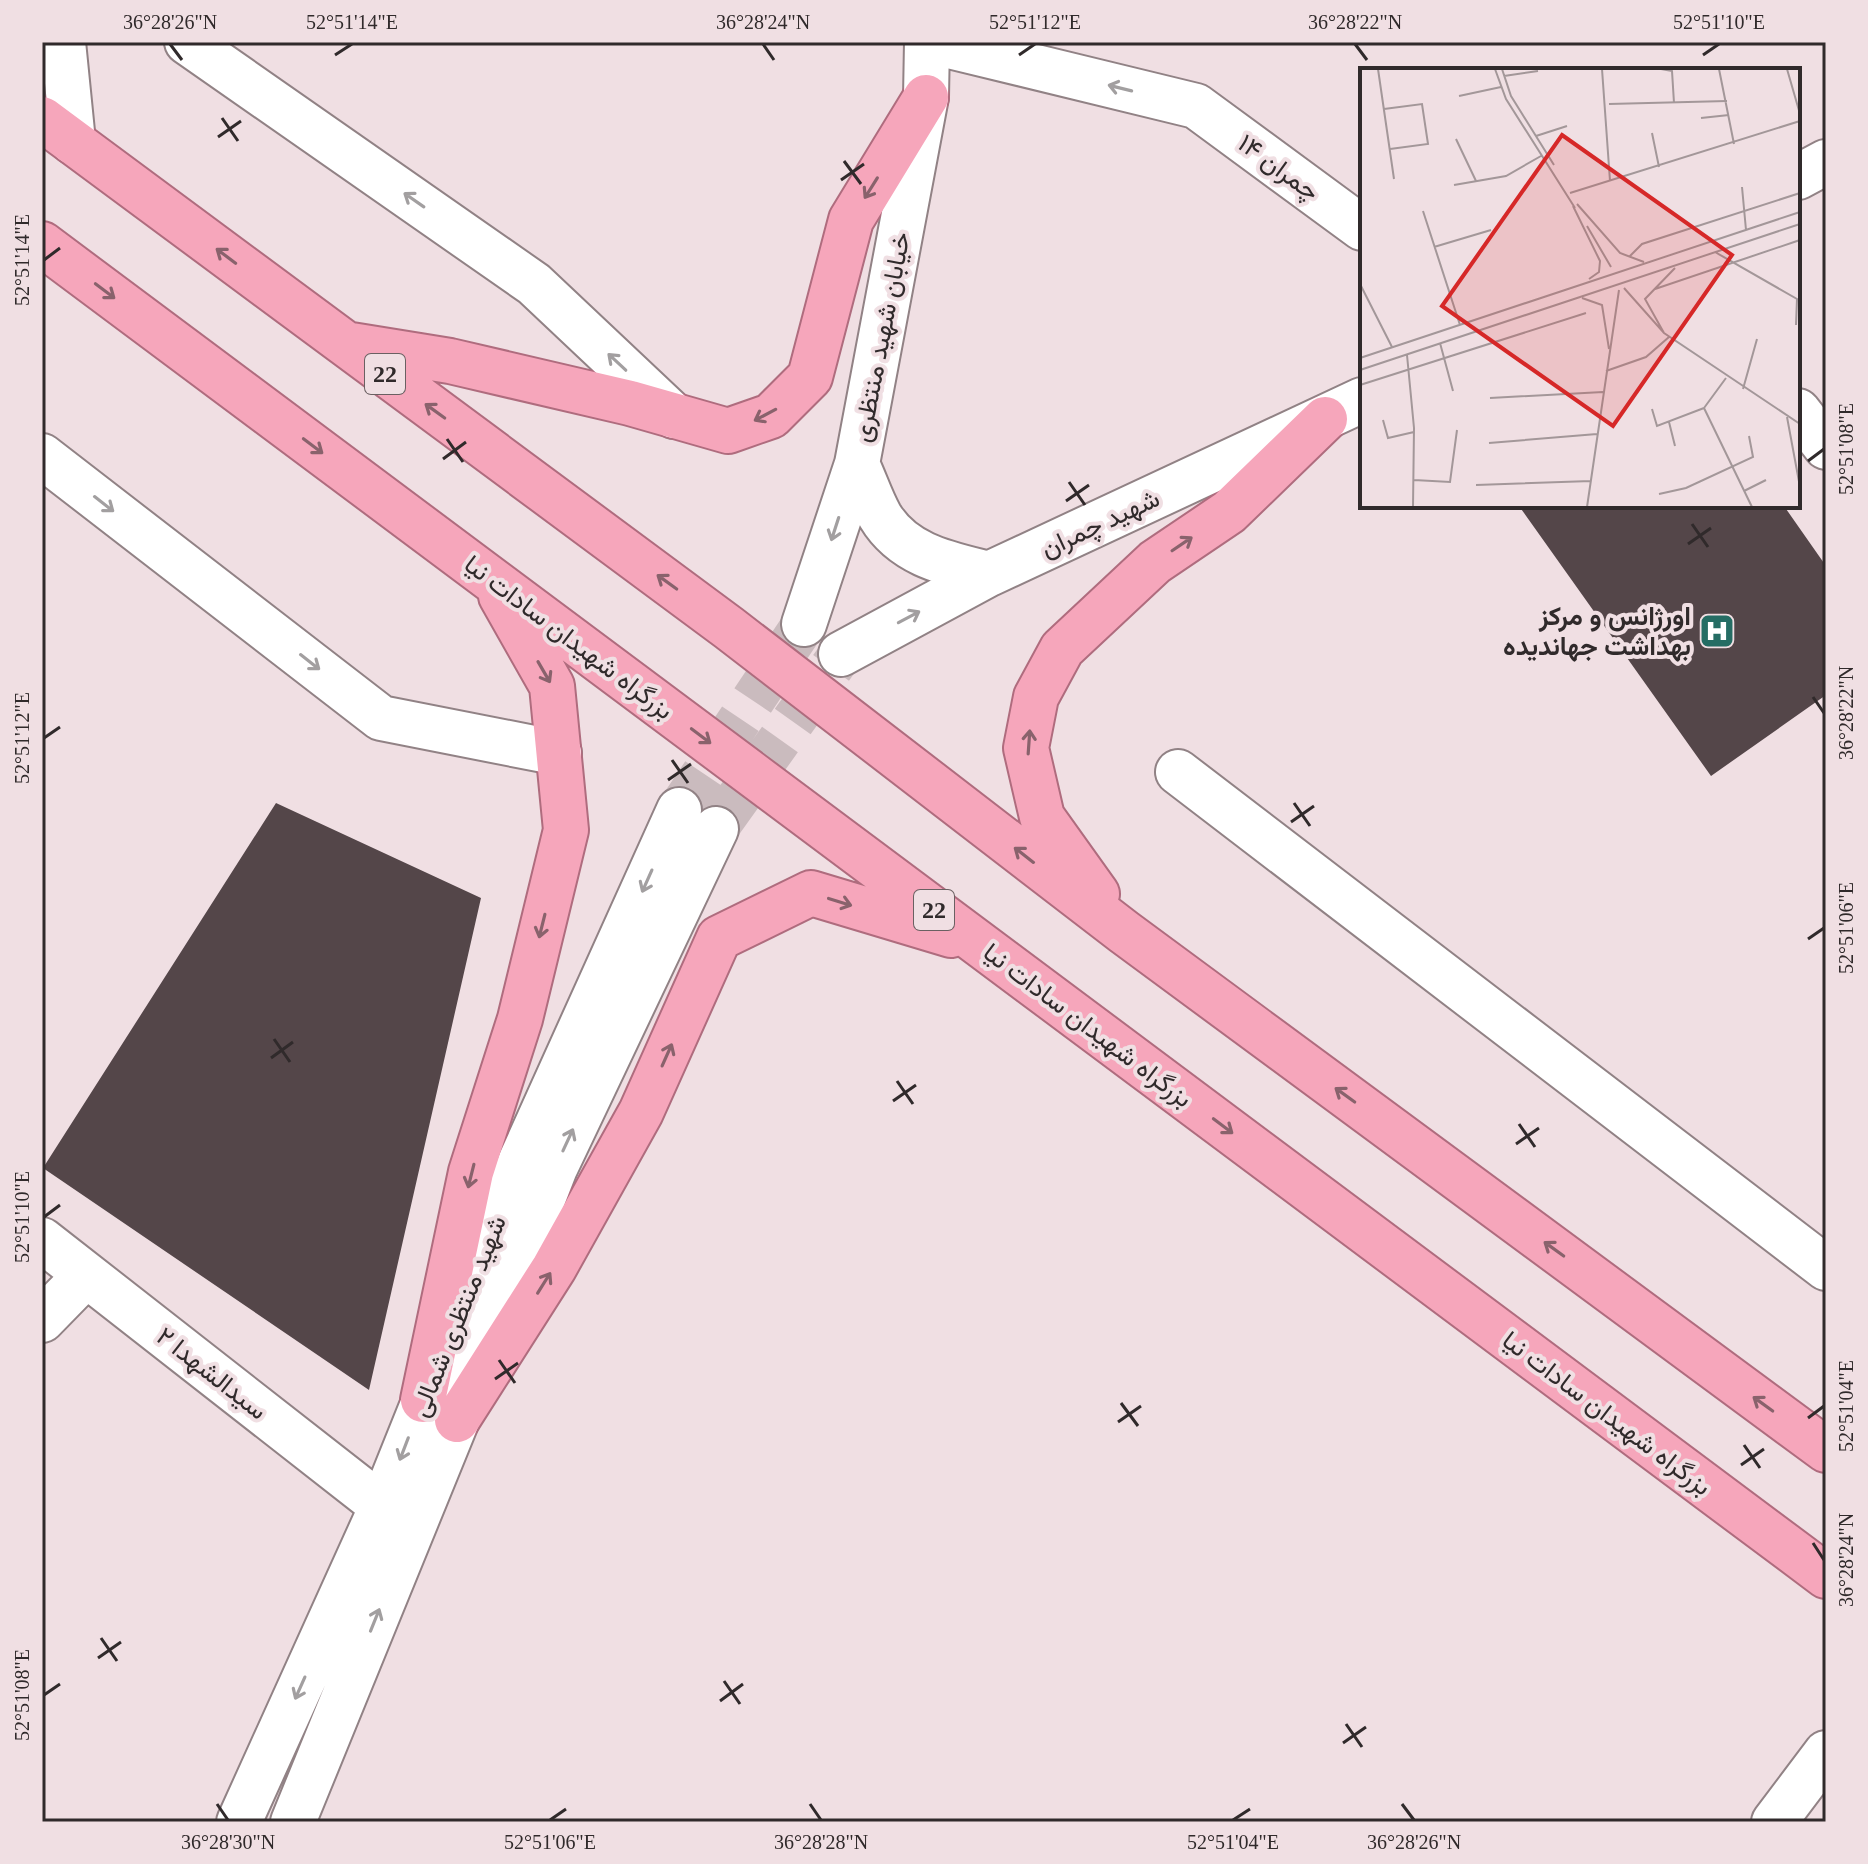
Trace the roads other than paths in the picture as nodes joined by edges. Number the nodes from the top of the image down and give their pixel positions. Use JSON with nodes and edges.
{"nodes":[{"id":1,"x":63,"y":42,"type":"edge"},
{"id":2,"x":187,"y":42,"type":"edge"},
{"id":3,"x":930,"y":42,"type":"edge"},
{"id":4,"x":926,"y":97,"type":"junction"},
{"id":5,"x":58,"y":130,"type":"edge"},
{"id":6,"x":1826,"y":162,"type":"edge"},
{"id":7,"x":1800,"y":176,"type":"edge"},
{"id":8,"x":1360,"y":227,"type":"edge"},
{"id":9,"x":42,"y":244,"type":"edge"},
{"id":10,"x":345,"y":344,"type":"junction"},
{"id":11,"x":1344,"y":409,"type":"edge"},
{"id":12,"x":1800,"y":414,"type":"edge"},
{"id":13,"x":674,"y":416,"type":"junction"},
{"id":14,"x":1826,"y":447,"type":"edge"},
{"id":15,"x":42,"y":456,"type":"edge"},
{"id":16,"x":857,"y":464,"type":"junction"},
{"id":17,"x":989,"y":574,"type":"junction"},
{"id":18,"x":492,"y":580,"type":"junction"},
{"id":19,"x":804,"y":624,"type":"tunnel mouth"},
{"id":20,"x":841,"y":654,"type":"tunnel mouth"},
{"id":21,"x":559,"y":753,"type":"junction"},
{"id":22,"x":1178,"y":772,"type":"dead end"},
{"id":23,"x":697,"y":820,"type":"tunnel mouth"},
{"id":24,"x":1124,"y":932,"type":"junction"},
{"id":25,"x":978,"y":943,"type":"junction"},
{"id":26,"x":42,"y":1240,"type":"edge"},
{"id":27,"x":1826,"y":1268,"type":"edge"},
{"id":28,"x":86,"y":1275,"type":"junction"},
{"id":29,"x":42,"y":1320,"type":"edge"},
{"id":30,"x":440,"y":1410,"type":"junction"},
{"id":31,"x":1826,"y":1450,"type":"edge"},
{"id":32,"x":382,"y":1506,"type":"junction"},
{"id":33,"x":1826,"y":1576,"type":"edge"},
{"id":34,"x":1826,"y":1753,"type":"edge"},
{"id":35,"x":239,"y":1822,"type":"edge"},
{"id":36,"x":293,"y":1822,"type":"edge"},
{"id":37,"x":1774,"y":1822,"type":"edge"}],
"edges":[{"from":1,"to":5,"type":"main road"},
{"from":13,"to":2,"type":"main road","one_way":true},
{"from":3,"to":4,"type":"main road","name":"خیابان شهید منتظری"},
{"from":8,"to":3,"type":"main road","name":"چمران ۱۴","one_way":true},
{"from":4,"to":13,"type":"highway","one_way":true},
{"from":4,"to":16,"type":"main road","name":"خیابان شهید منتظری"},
{"from":10,"to":5,"type":"highway","number":"22","one_way":true},
{"from":6,"to":7,"type":"main road"},
{"from":9,"to":18,"type":"highway","name":"بزرگراه شهیدان سادات نیا","number":"22","one_way":true},
{"from":10,"to":13,"type":"highway"},
{"from":24,"to":10,"type":"highway","number":"22","one_way":true},
{"from":11,"to":17,"type":"main road","name":"شهید چمران"},
{"from":24,"to":11,"type":"highway","one_way":true},
{"from":12,"to":14,"type":"main road"},
{"from":15,"to":21,"type":"main road","one_way":true},
{"from":16,"to":17,"type":"main road"},
{"from":16,"to":19,"type":"main road","name":"خیابان شهید منتظری","one_way":true},
{"from":20,"to":17,"type":"main road","name":"شهید چمران","one_way":true},
{"from":18,"to":21,"type":"highway","one_way":true},
{"from":18,"to":25,"type":"highway","name":"بزرگراه شهیدان سادات نیا","number":"22","one_way":true},
{"from":21,"to":30,"type":"highway","one_way":true},
{"from":22,"to":27,"type":"main road"},
{"from":23,"to":30,"type":"main road","name":"شهید منتظری شمالی"},
{"from":31,"to":24,"type":"highway","number":"22","one_way":true},
{"from":30,"to":25,"type":"highway","one_way":true},
{"from":25,"to":33,"type":"highway","name":"بزرگراه شهیدان سادات نیا","number":"22","one_way":true},
{"from":26,"to":28,"type":"main road","name":"سیدالشهدا ۲"},
{"from":28,"to":29,"type":"main road"},
{"from":28,"to":32,"type":"main road","name":"سیدالشهدا ۲"},
{"from":30,"to":32,"type":"main road","name":"شهید منتظری شمالی","one_way":true},
{"from":36,"to":30,"type":"main road","name":"شهید منتظری شمالی","one_way":true},
{"from":32,"to":35,"type":"main road","name":"شهید منتظری شمالی","one_way":true},
{"from":34,"to":37,"type":"main road"}]}
